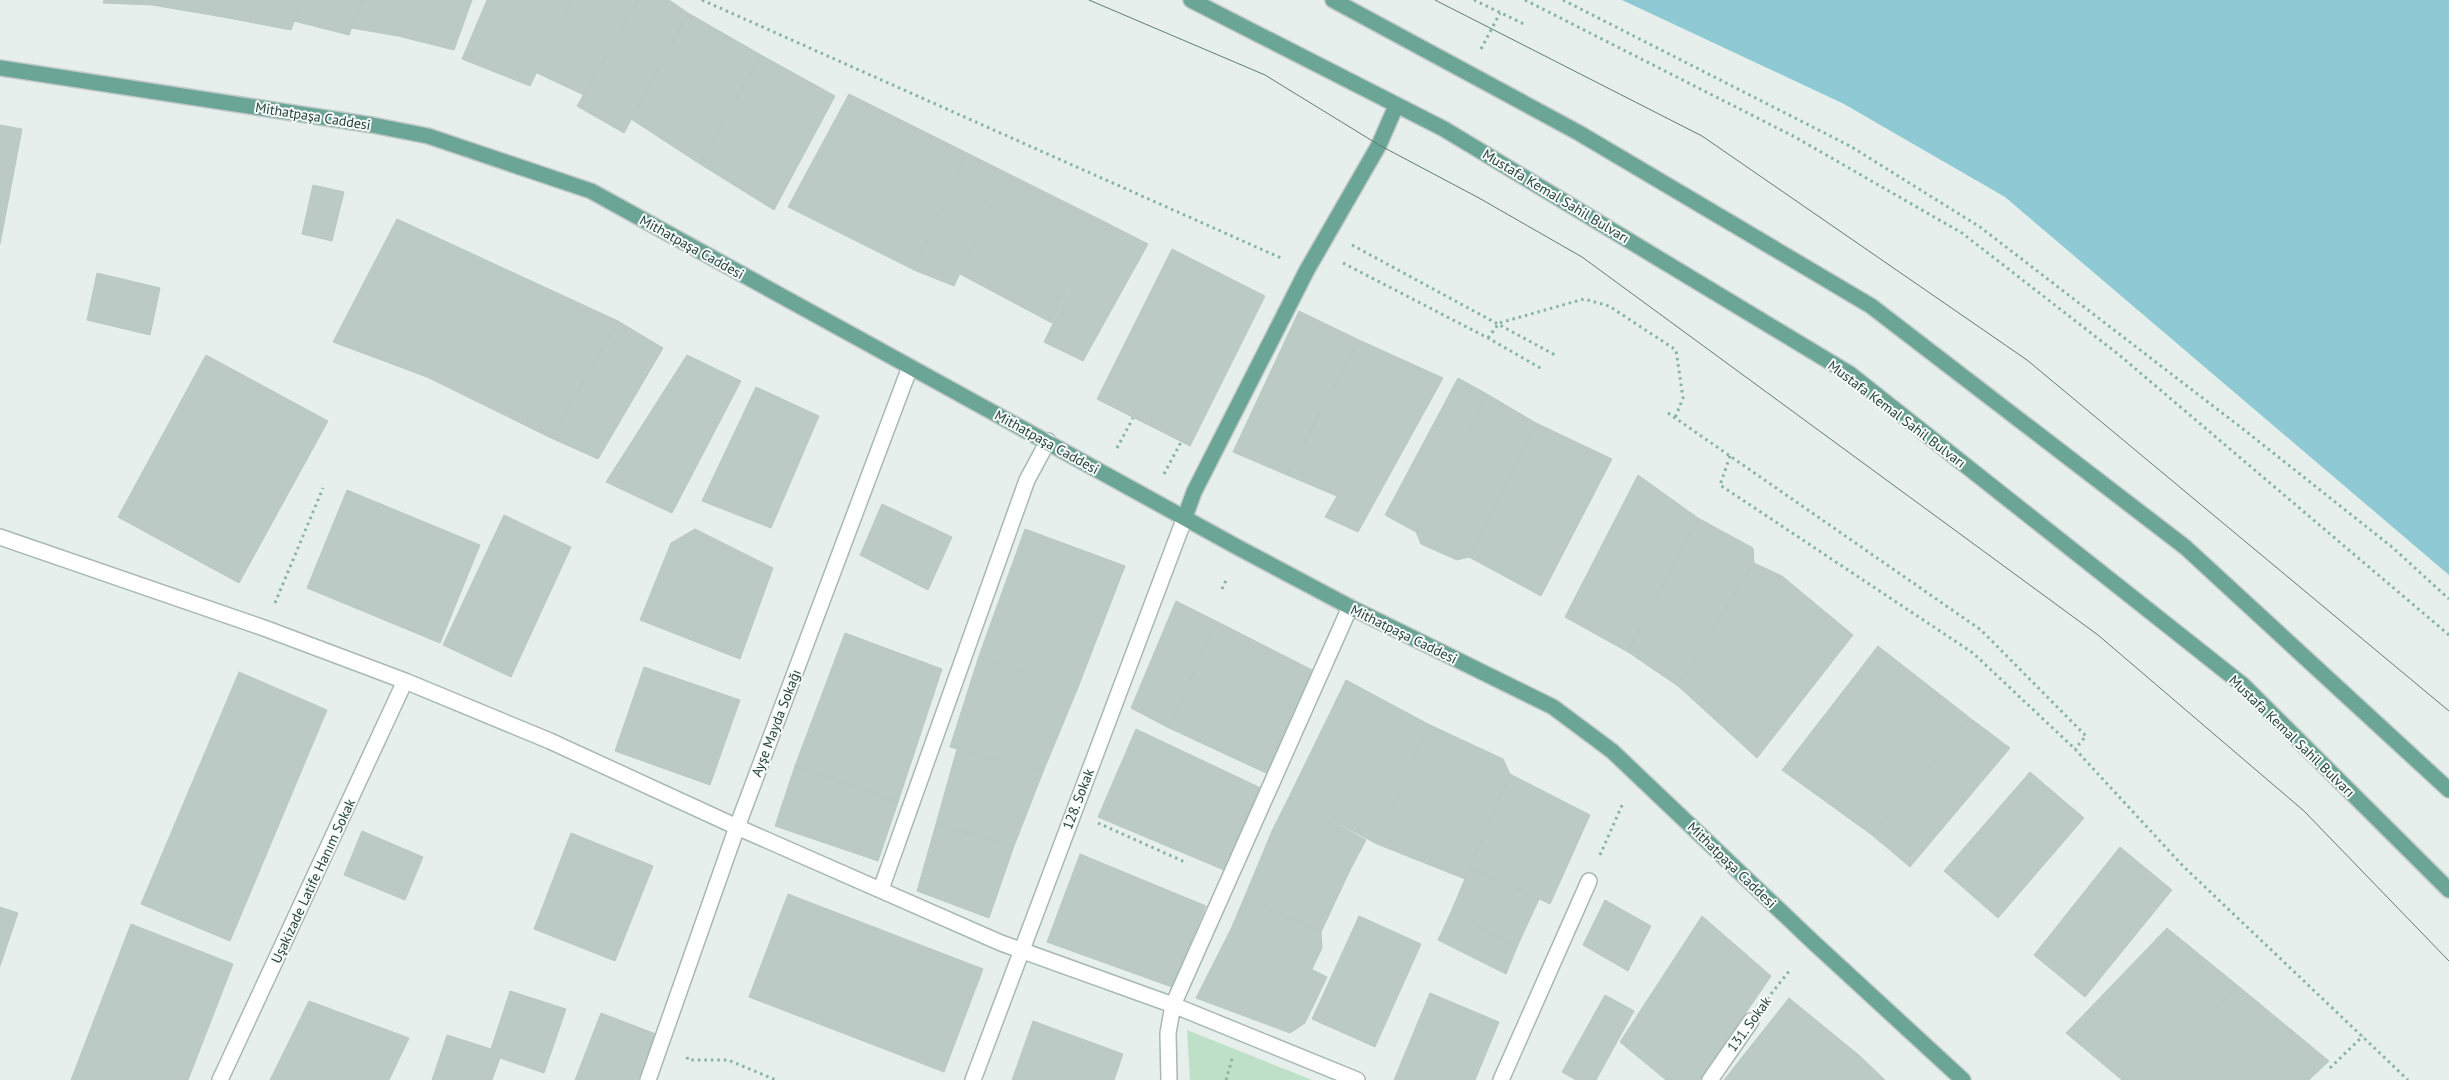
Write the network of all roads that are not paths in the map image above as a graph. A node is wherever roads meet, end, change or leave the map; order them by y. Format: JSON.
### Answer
{"nodes":[{"id":1,"x":1191,"y":0,"type":"edge"},
{"id":2,"x":1333,"y":0,"type":"edge"},
{"id":3,"x":0,"y":68,"type":"edge"},
{"id":4,"x":1396,"y":106,"type":"junction"},
{"id":5,"x":910,"y":367,"type":"junction"},
{"id":6,"x":1048,"y":441,"type":"junction"},
{"id":7,"x":1185,"y":518,"type":"junction"},
{"id":8,"x":0,"y":537,"type":"edge"},
{"id":9,"x":1350,"y":608,"type":"junction"},
{"id":10,"x":405,"y":682,"type":"junction"},
{"id":11,"x":2449,"y":790,"type":"edge"},
{"id":12,"x":737,"y":827,"type":"junction"},
{"id":13,"x":1589,"y":881,"type":"road end"},
{"id":14,"x":881,"y":889,"type":"junction"},
{"id":15,"x":2449,"y":890,"type":"edge"},
{"id":16,"x":1020,"y":950,"type":"junction"},
{"id":17,"x":1173,"y":1005,"type":"junction"},
{"id":18,"x":1751,"y":1021,"type":"road end"},
{"id":19,"x":220,"y":1080,"type":"edge"},
{"id":20,"x":648,"y":1080,"type":"edge"},
{"id":21,"x":973,"y":1080,"type":"edge"},
{"id":22,"x":1169,"y":1080,"type":"edge"},
{"id":23,"x":1357,"y":1080,"type":"edge"},
{"id":24,"x":1501,"y":1080,"type":"edge"},
{"id":25,"x":1710,"y":1080,"type":"edge"},
{"id":26,"x":1964,"y":1080,"type":"edge"}],
"edges":[{"from":1,"to":4,"type":"main road","name":"Mustafa Kemal Sahil Bulvarı"},
{"from":2,"to":11,"type":"main road"},
{"from":3,"to":5,"type":"main road","name":"Mithatpaşa Caddesi"},
{"from":4,"to":7,"type":"main road"},
{"from":4,"to":15,"type":"main road","name":"Mustafa Kemal Sahil Bulvarı"},
{"from":5,"to":6,"type":"main road","name":"Mithatpaşa Caddesi"},
{"from":5,"to":12,"type":"street","name":"Ayşe Mayda Sokağı"},
{"from":6,"to":7,"type":"main road","name":"Mithatpaşa Caddesi"},
{"from":6,"to":14,"type":"street"},
{"from":7,"to":9,"type":"main road","name":"Mithatpaşa Caddesi"},
{"from":7,"to":16,"type":"street","name":"128. Sokak"},
{"from":8,"to":10,"type":"street"},
{"from":9,"to":17,"type":"street"},
{"from":9,"to":26,"type":"main road","name":"Mithatpaşa Caddesi"},
{"from":10,"to":12,"type":"street"},
{"from":10,"to":19,"type":"street","name":"Uşakizade Latife Hanım Sokak"},
{"from":12,"to":14,"type":"street"},
{"from":12,"to":20,"type":"street","name":"Ayşe Mayda Sokağı"},
{"from":13,"to":24,"type":"street"},
{"from":14,"to":16,"type":"street"},
{"from":16,"to":17,"type":"street"},
{"from":16,"to":21,"type":"street","name":"128. Sokak"},
{"from":17,"to":22,"type":"street"},
{"from":17,"to":23,"type":"street"},
{"from":18,"to":25,"type":"street","name":"131. Sokak"}]}
